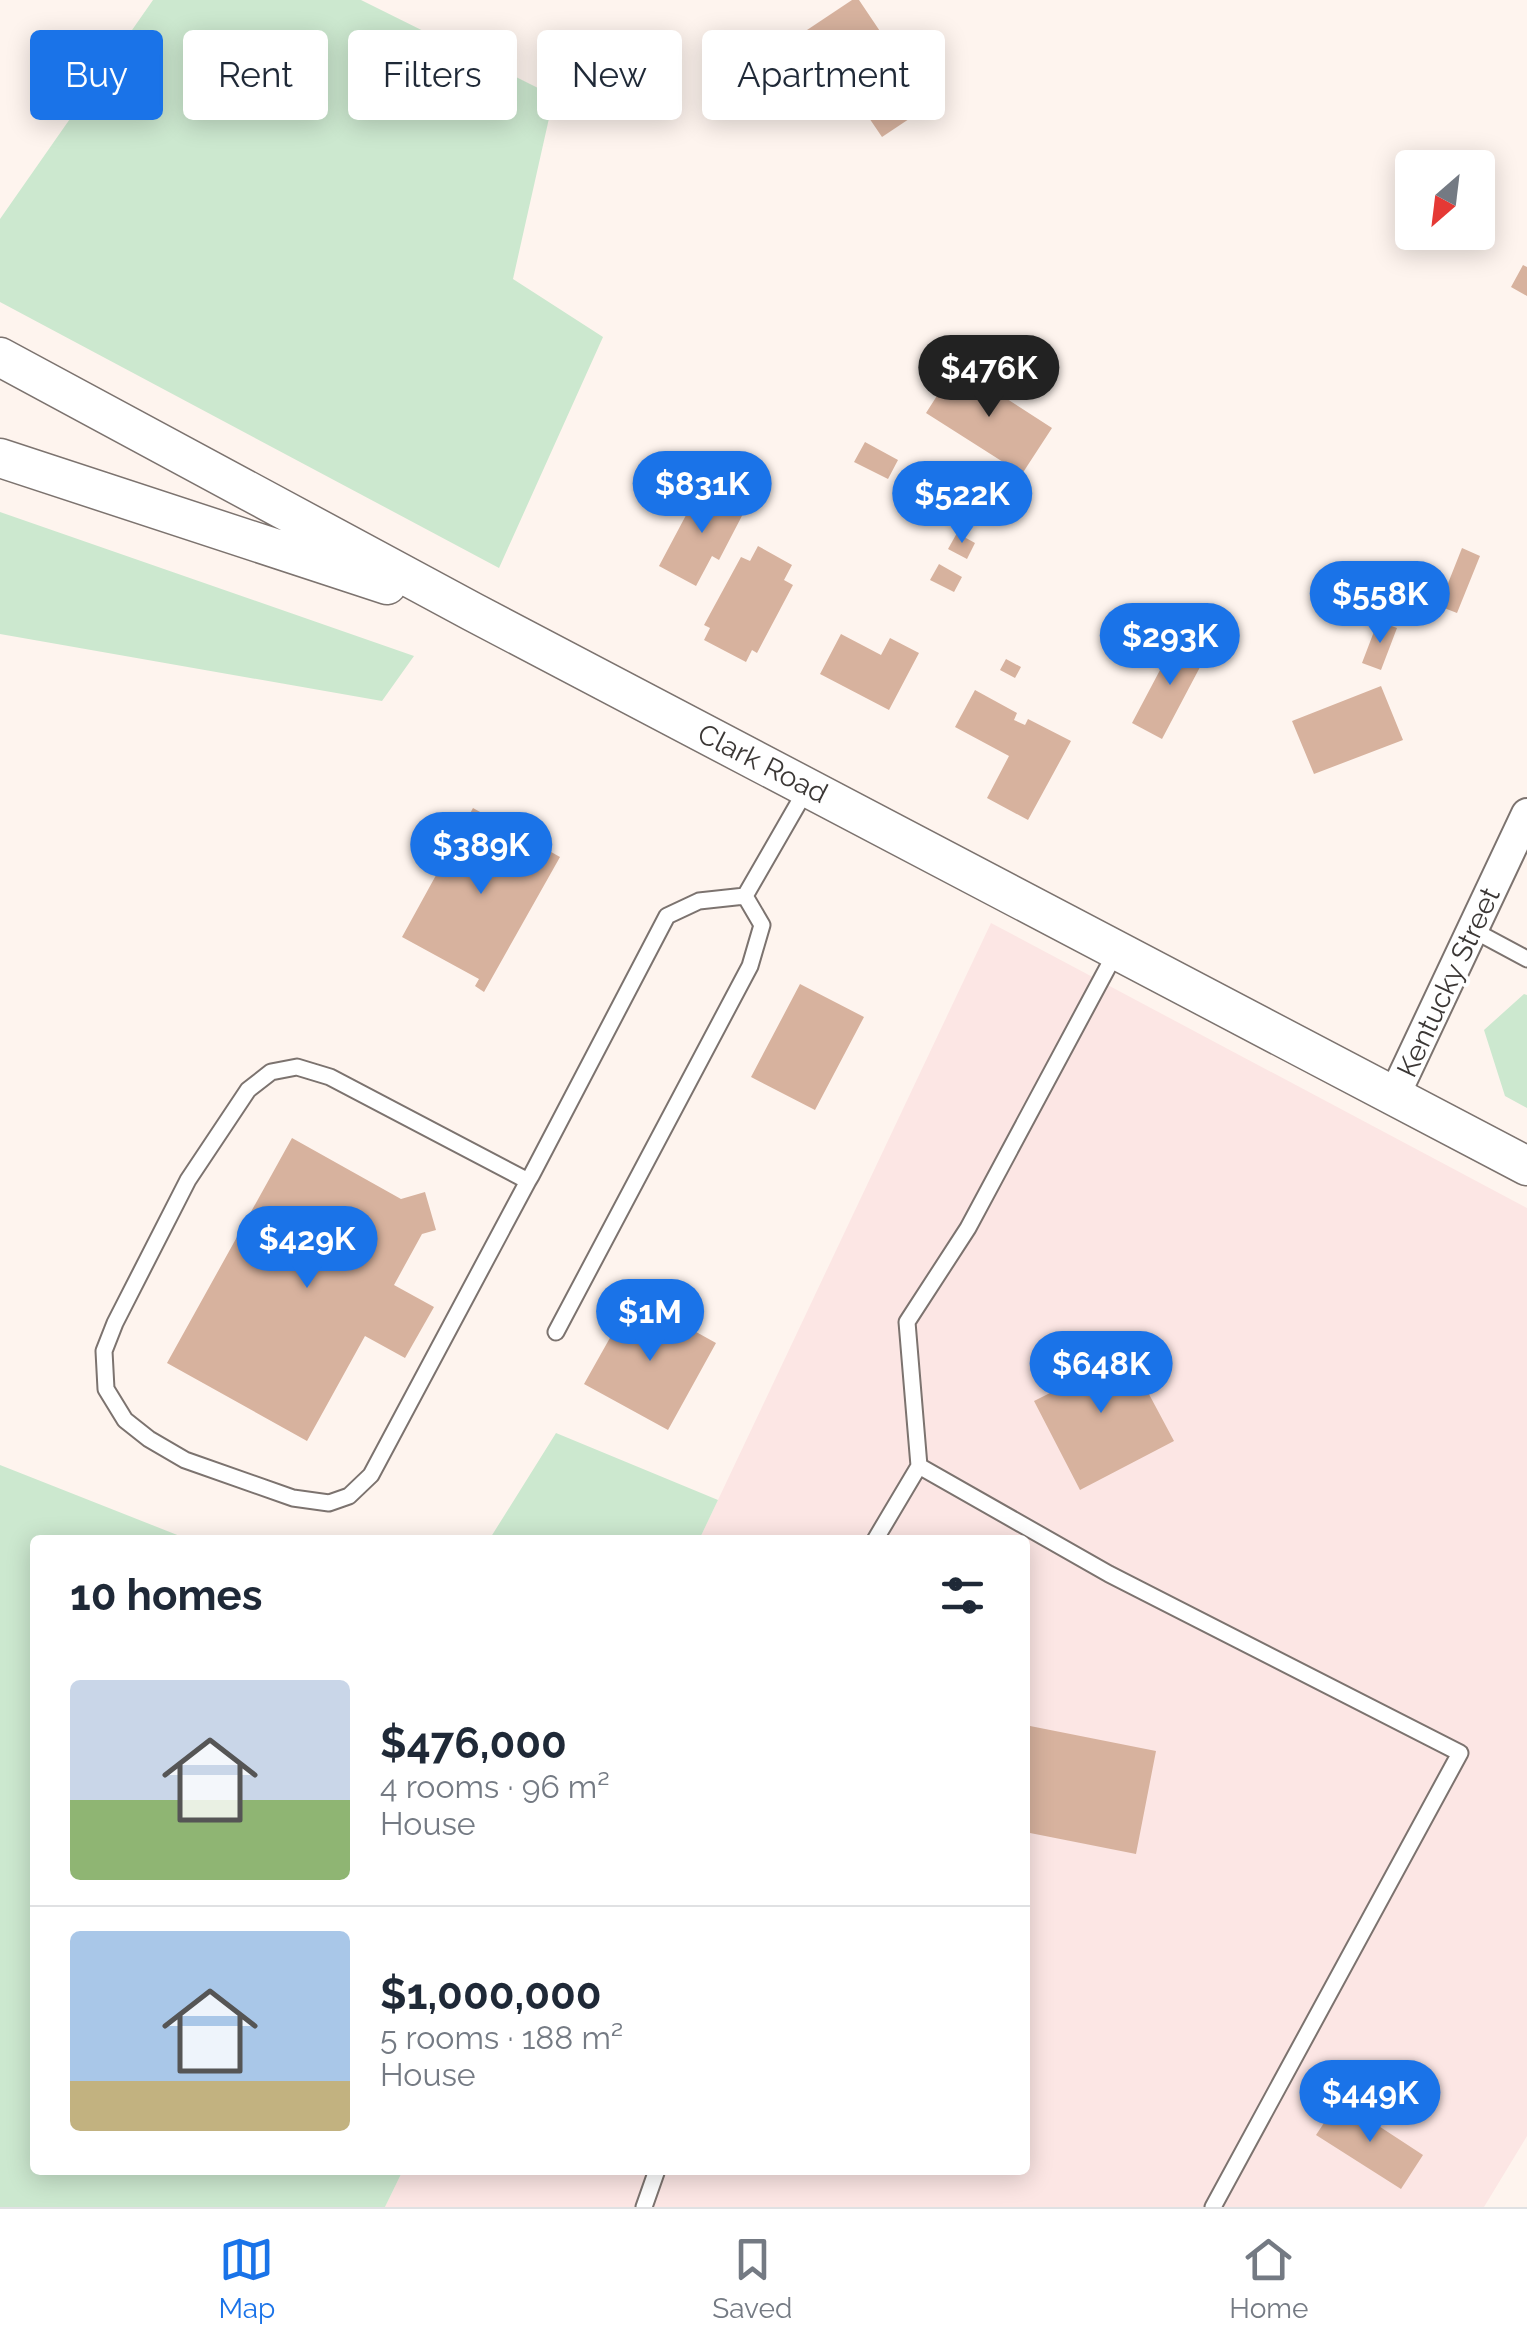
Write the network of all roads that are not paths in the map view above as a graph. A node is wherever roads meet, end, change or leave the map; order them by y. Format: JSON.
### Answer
{"nodes":[{"id":1,"x":0,"y":357,"type":"edge"},
{"id":2,"x":0,"y":458,"type":"edge"},
{"id":3,"x":473,"y":612,"type":"junction"},
{"id":4,"x":808,"y":786,"type":"junction"},
{"id":5,"x":1527,"y":814,"type":"edge"},
{"id":6,"x":745,"y":896,"type":"junction"},
{"id":7,"x":1472,"y":930,"type":"junction"},
{"id":8,"x":1118,"y":949,"type":"junction"},
{"id":9,"x":1527,"y":959,"type":"edge"},
{"id":10,"x":1394,"y":1096,"type":"junction"},
{"id":11,"x":1527,"y":1166,"type":"edge"},
{"id":12,"x":528,"y":1181,"type":"junction"},
{"id":13,"x":556,"y":1332,"type":"dead end"},
{"id":14,"x":919,"y":1466,"type":"junction"},
{"id":15,"x":878,"y":1535,"type":"edge"},
{"id":16,"x":655,"y":2175,"type":"edge"},
{"id":17,"x":644,"y":2207,"type":"edge"},
{"id":18,"x":1213,"y":2207,"type":"edge"}],
"edges":[{"from":1,"to":3,"type":"street","name":"Clark Road"},
{"from":2,"to":3,"type":"street"},
{"from":3,"to":4,"type":"street","name":"Clark Road"},
{"from":4,"to":6,"type":"lane"},
{"from":4,"to":8,"type":"street","name":"Clark Road"},
{"from":5,"to":7,"type":"street","name":"Kentucky Street"},
{"from":6,"to":12,"type":"lane"},
{"from":6,"to":13,"type":"lane"},
{"from":7,"to":9,"type":"lane"},
{"from":7,"to":10,"type":"street","name":"Kentucky Street"},
{"from":8,"to":10,"type":"street","name":"Clark Road"},
{"from":8,"to":14,"type":"lane"},
{"from":10,"to":11,"type":"street","name":"Clark Road"},
{"from":12,"to":12,"type":"lane"},
{"from":14,"to":15,"type":"lane"},
{"from":14,"to":18,"type":"lane"},
{"from":16,"to":17,"type":"lane"}]}
